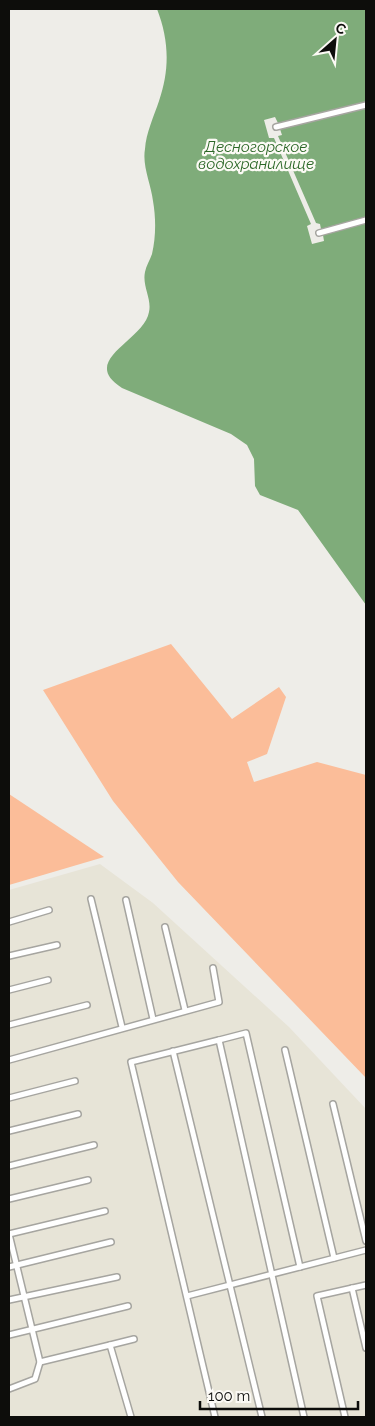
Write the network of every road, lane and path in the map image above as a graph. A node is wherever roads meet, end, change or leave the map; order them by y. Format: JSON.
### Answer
{"nodes":[{"id":1,"x":366,"y":105,"type":"edge"},
{"id":2,"x":276,"y":127,"type":"dead end"},
{"id":3,"x":366,"y":220,"type":"edge"},
{"id":4,"x":318,"y":232,"type":"dead end"},
{"id":5,"x":91,"y":899,"type":"dead end"},
{"id":6,"x":126,"y":900,"type":"dead end"},
{"id":7,"x":49,"y":910,"type":"dead end"},
{"id":8,"x":9,"y":922,"type":"edge"},
{"id":9,"x":165,"y":927,"type":"dead end"},
{"id":10,"x":57,"y":945,"type":"dead end"},
{"id":11,"x":9,"y":956,"type":"edge"},
{"id":12,"x":213,"y":968,"type":"dead end"},
{"id":13,"x":48,"y":980,"type":"dead end"},
{"id":14,"x":9,"y":990,"type":"edge"},
{"id":15,"x":87,"y":1005,"type":"dead end"},
{"id":16,"x":185,"y":1010,"type":"junction"},
{"id":17,"x":153,"y":1019,"type":"junction"},
{"id":18,"x":9,"y":1025,"type":"edge"},
{"id":19,"x":122,"y":1027,"type":"junction"},
{"id":20,"x":219,"y":1040,"type":"junction"},
{"id":21,"x":285,"y":1050,"type":"dead end"},
{"id":22,"x":173,"y":1051,"type":"junction"},
{"id":23,"x":9,"y":1060,"type":"edge"},
{"id":24,"x":75,"y":1080,"type":"dead end"},
{"id":25,"x":9,"y":1098,"type":"edge"},
{"id":26,"x":333,"y":1104,"type":"dead end"},
{"id":27,"x":78,"y":1114,"type":"dead end"},
{"id":28,"x":9,"y":1131,"type":"edge"},
{"id":29,"x":94,"y":1145,"type":"dead end"},
{"id":30,"x":9,"y":1166,"type":"edge"},
{"id":31,"x":88,"y":1180,"type":"dead end"},
{"id":32,"x":9,"y":1199,"type":"edge"},
{"id":33,"x":105,"y":1211,"type":"dead end"},
{"id":34,"x":9,"y":1234,"type":"edge"},
{"id":35,"x":366,"y":1241,"type":"edge"},
{"id":36,"x":111,"y":1242,"type":"dead end"},
{"id":37,"x":366,"y":1250,"type":"edge"},
{"id":38,"x":334,"y":1258,"type":"junction"},
{"id":39,"x":16,"y":1265,"type":"junction"},
{"id":40,"x":9,"y":1267,"type":"edge"},
{"id":41,"x":300,"y":1267,"type":"junction"},
{"id":42,"x":272,"y":1274,"type":"junction"},
{"id":43,"x":117,"y":1277,"type":"dead end"},
{"id":44,"x":366,"y":1284,"type":"edge"},
{"id":45,"x":231,"y":1285,"type":"junction"},
{"id":46,"x":352,"y":1288,"type":"junction"},
{"id":47,"x":24,"y":1296,"type":"junction"},
{"id":48,"x":187,"y":1296,"type":"junction"},
{"id":49,"x":9,"y":1300,"type":"edge"},
{"id":50,"x":128,"y":1306,"type":"dead end"},
{"id":51,"x":32,"y":1329,"type":"junction"},
{"id":52,"x":9,"y":1335,"type":"edge"},
{"id":53,"x":134,"y":1338,"type":"dead end"},
{"id":54,"x":110,"y":1345,"type":"junction"},
{"id":55,"x":366,"y":1348,"type":"edge"},
{"id":56,"x":40,"y":1362,"type":"junction"},
{"id":57,"x":9,"y":1389,"type":"edge"},
{"id":58,"x":131,"y":1417,"type":"edge"},
{"id":59,"x":215,"y":1417,"type":"edge"},
{"id":60,"x":262,"y":1417,"type":"edge"},
{"id":61,"x":304,"y":1417,"type":"edge"},
{"id":62,"x":345,"y":1417,"type":"edge"}],
"edges":[{"from":1,"to":2,"type":"lane"},
{"from":3,"to":4,"type":"lane"},
{"from":5,"to":19,"type":"lane"},
{"from":6,"to":17,"type":"lane"},
{"from":7,"to":8,"type":"lane"},
{"from":9,"to":16,"type":"lane"},
{"from":10,"to":11,"type":"lane"},
{"from":12,"to":16,"type":"lane"},
{"from":13,"to":14,"type":"lane"},
{"from":15,"to":18,"type":"lane"},
{"from":16,"to":17,"type":"lane"},
{"from":17,"to":19,"type":"lane"},
{"from":19,"to":23,"type":"lane"},
{"from":20,"to":22,"type":"lane"},
{"from":20,"to":41,"type":"lane"},
{"from":20,"to":42,"type":"lane"},
{"from":21,"to":38,"type":"lane"},
{"from":22,"to":45,"type":"lane"},
{"from":22,"to":48,"type":"lane"},
{"from":24,"to":25,"type":"lane"},
{"from":26,"to":35,"type":"lane"},
{"from":27,"to":28,"type":"lane"},
{"from":29,"to":30,"type":"lane"},
{"from":31,"to":32,"type":"lane"},
{"from":33,"to":34,"type":"lane"},
{"from":34,"to":39,"type":"lane"},
{"from":36,"to":39,"type":"lane"},
{"from":37,"to":38,"type":"lane"},
{"from":38,"to":41,"type":"lane"},
{"from":39,"to":40,"type":"lane"},
{"from":39,"to":47,"type":"lane"},
{"from":41,"to":42,"type":"lane"},
{"from":42,"to":45,"type":"lane"},
{"from":42,"to":61,"type":"lane"},
{"from":43,"to":47,"type":"lane"},
{"from":44,"to":46,"type":"lane"},
{"from":45,"to":48,"type":"lane"},
{"from":45,"to":60,"type":"lane"},
{"from":46,"to":55,"type":"lane"},
{"from":46,"to":62,"type":"lane"},
{"from":47,"to":49,"type":"lane"},
{"from":47,"to":51,"type":"lane"},
{"from":48,"to":59,"type":"lane"},
{"from":50,"to":51,"type":"lane"},
{"from":51,"to":52,"type":"lane"},
{"from":51,"to":56,"type":"lane"},
{"from":53,"to":54,"type":"lane"},
{"from":54,"to":56,"type":"lane"},
{"from":54,"to":58,"type":"lane"},
{"from":56,"to":57,"type":"lane"}]}
